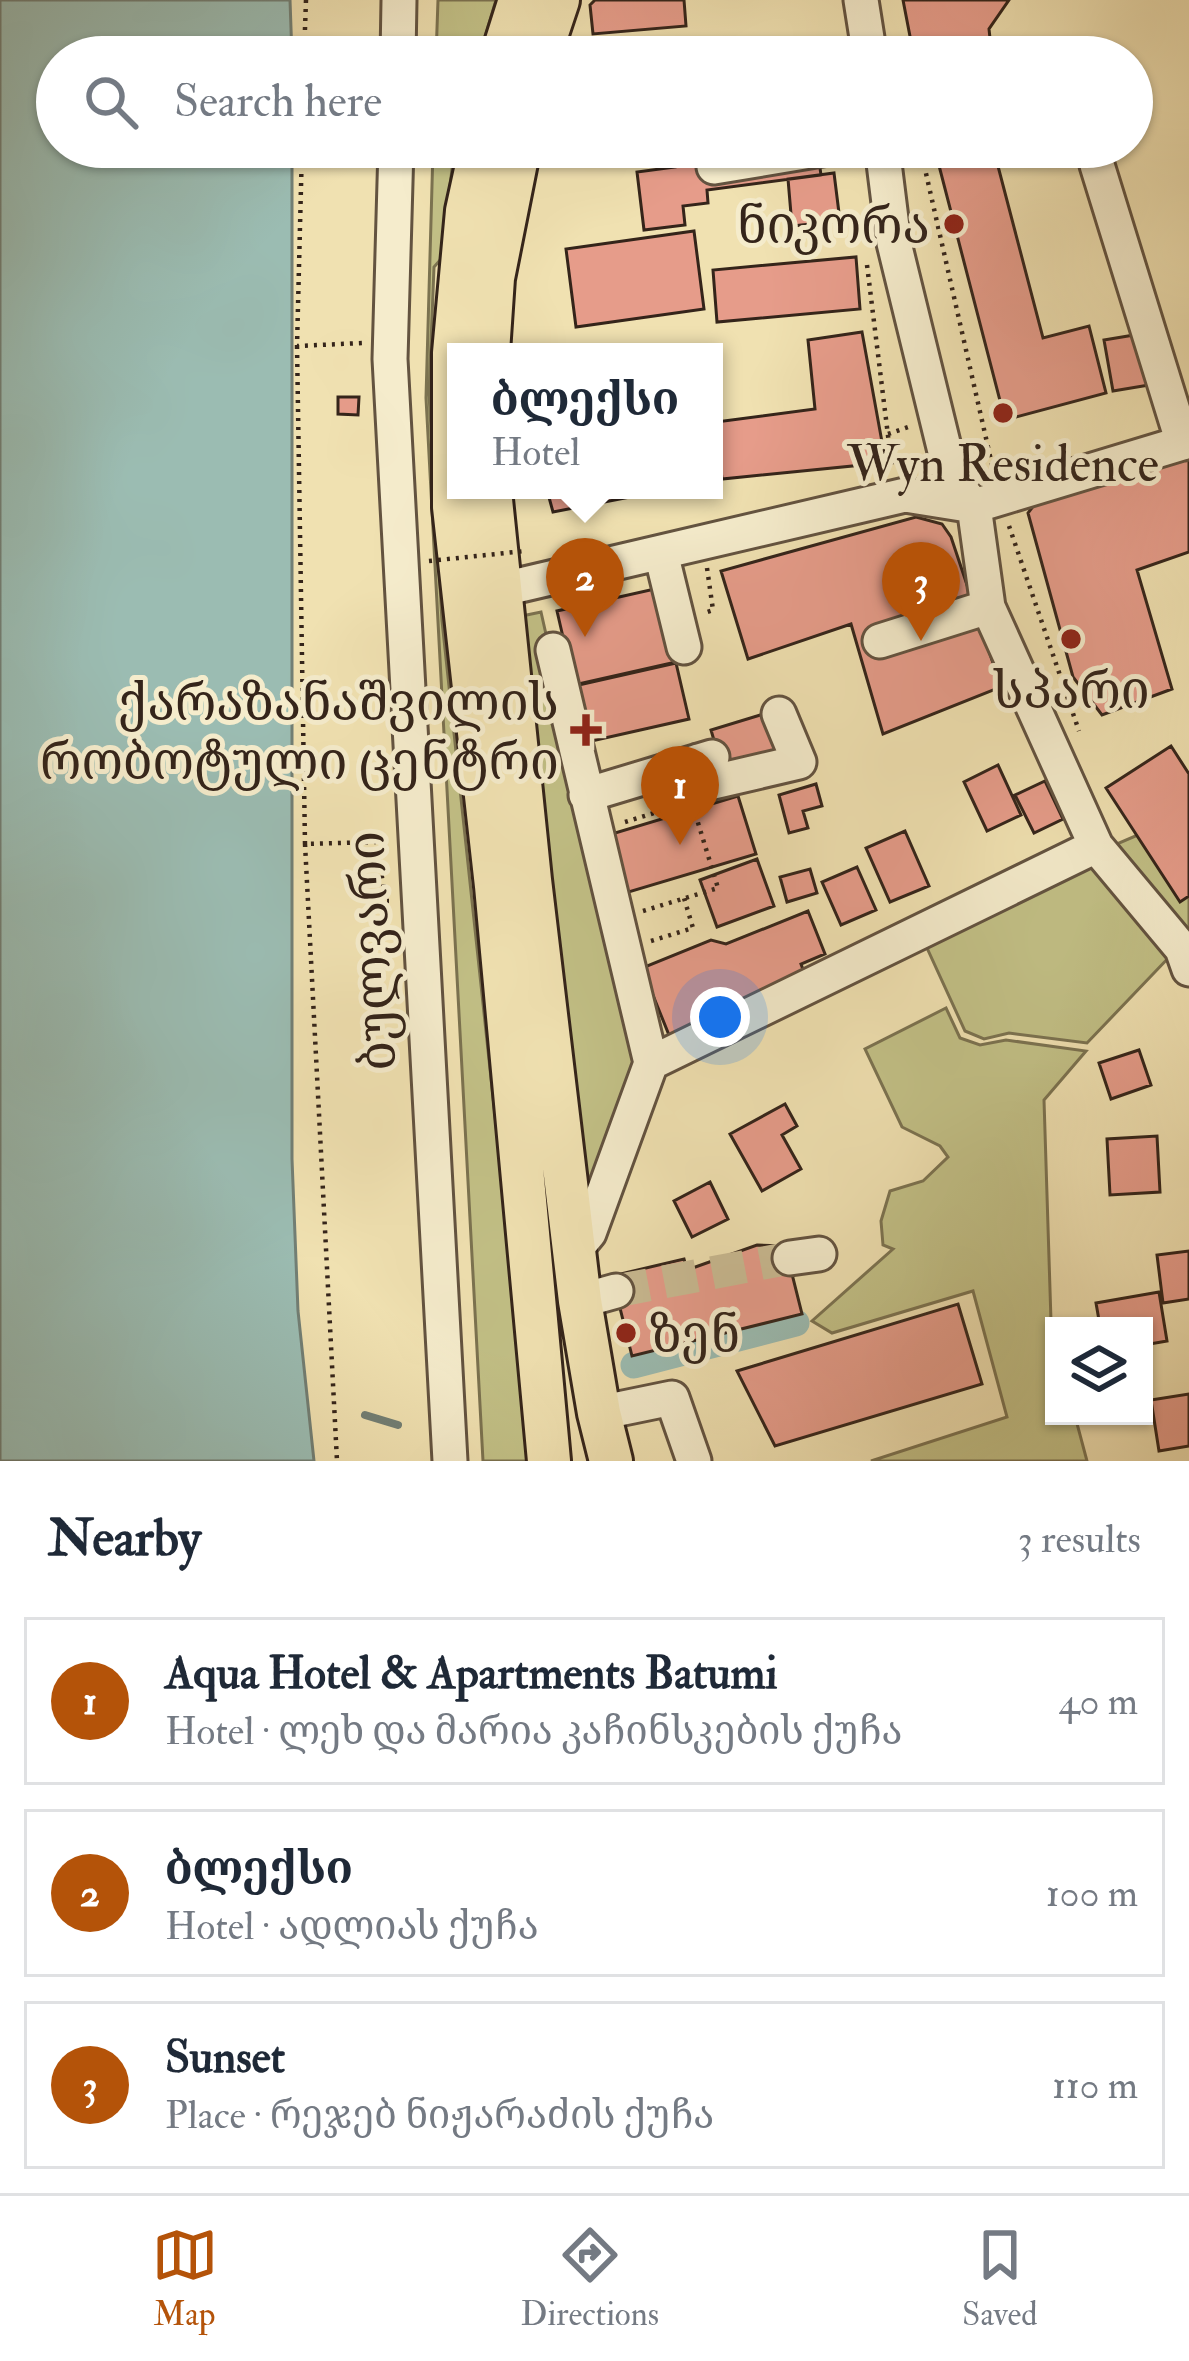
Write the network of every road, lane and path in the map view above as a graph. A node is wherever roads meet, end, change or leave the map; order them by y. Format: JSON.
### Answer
{"nodes":[{"id":1,"x":306,"y":0,"type":"edge"},
{"id":2,"x":399,"y":0,"type":"edge"},
{"id":3,"x":520,"y":0,"type":"edge"},
{"id":4,"x":558,"y":0,"type":"edge"},
{"id":5,"x":862,"y":0,"type":"edge"},
{"id":6,"x":305,"y":36,"type":"edge"},
{"id":7,"x":398,"y":36,"type":"edge"},
{"id":8,"x":509,"y":36,"type":"edge"},
{"id":9,"x":545,"y":36,"type":"edge"},
{"id":10,"x":867,"y":36,"type":"edge"},
{"id":11,"x":301,"y":168,"type":"edge"},
{"id":12,"x":395,"y":168,"type":"edge"},
{"id":13,"x":476,"y":168,"type":"edge"},
{"id":14,"x":515,"y":168,"type":"edge"},
{"id":15,"x":885,"y":168,"type":"edge"},
{"id":16,"x":1098,"y":168,"type":"edge"},
{"id":17,"x":866,"y":257,"type":"dead end"},
{"id":18,"x":455,"y":343,"type":"edge"},
{"id":19,"x":489,"y":343,"type":"edge"},
{"id":20,"x":364,"y":344,"type":"dead end"},
{"id":21,"x":296,"y":346,"type":"junction"},
{"id":22,"x":1186,"y":442,"type":"edge"},
{"id":23,"x":896,"y":496,"type":"junction"},
{"id":24,"x":454,"y":499,"type":"edge"},
{"id":25,"x":491,"y":499,"type":"edge"},
{"id":26,"x":974,"y":506,"type":"junction"},
{"id":27,"x":525,"y":551,"type":"dead end"},
{"id":28,"x":662,"y":553,"type":"junction"},
{"id":29,"x":429,"y":561,"type":"dead end"},
{"id":30,"x":706,"y":565,"type":"dead end"},
{"id":31,"x":499,"y":590,"type":"junction"},
{"id":32,"x":988,"y":607,"type":"junction"},
{"id":33,"x":681,"y":633,"type":"joint"},
{"id":34,"x":880,"y":641,"type":"dead end"},
{"id":35,"x":554,"y":650,"type":"dead end"},
{"id":36,"x":779,"y":714,"type":"dead end"},
{"id":37,"x":586,"y":795,"type":"junction"},
{"id":38,"x":618,"y":825,"type":"dead end"},
{"id":39,"x":305,"y":844,"type":"junction"},
{"id":40,"x":1096,"y":847,"type":"junction"},
{"id":41,"x":685,"y":898,"type":"junction"},
{"id":42,"x":386,"y":902,"type":"dead end"},
{"id":43,"x":635,"y":913,"type":"dead end"},
{"id":44,"x":644,"y":943,"type":"dead end"},
{"id":45,"x":1189,"y":969,"type":"edge"},
{"id":46,"x":651,"y":1063,"type":"junction"},
{"id":47,"x":574,"y":1251,"type":"junction"},
{"id":48,"x":599,"y":1413,"type":"junction"},
{"id":49,"x":337,"y":1461,"type":"edge"},
{"id":50,"x":450,"y":1461,"type":"edge"},
{"id":51,"x":549,"y":1461,"type":"edge"},
{"id":52,"x":611,"y":1461,"type":"edge"},
{"id":53,"x":694,"y":1461,"type":"edge"}],
"edges":[{"from":1,"to":6,"type":"path"},
{"from":2,"to":7,"type":"street"},
{"from":3,"to":8,"type":"main road"},
{"from":4,"to":9,"type":"main road"},
{"from":5,"to":10,"type":"street"},
{"from":11,"to":21,"type":"path"},
{"from":12,"to":50,"type":"street","name":"ბულვარი"},
{"from":13,"to":18,"type":"main road"},
{"from":14,"to":19,"type":"main road"},
{"from":15,"to":26,"type":"street"},
{"from":16,"to":22,"type":"street"},
{"from":17,"to":23,"type":"path"},
{"from":20,"to":21,"type":"path"},
{"from":21,"to":39,"type":"path"},
{"from":22,"to":26,"type":"street"},
{"from":23,"to":26,"type":"street"},
{"from":23,"to":28,"type":"street"},
{"from":24,"to":51,"type":"main road"},
{"from":25,"to":31,"type":"main road"},
{"from":26,"to":32,"type":"street"},
{"from":27,"to":29,"type":"path","bridge":true},
{"from":28,"to":31,"type":"street"},
{"from":28,"to":33,"type":"street"},
{"from":30,"to":33,"type":"path"},
{"from":31,"to":47,"type":"main road"},
{"from":32,"to":34,"type":"street"},
{"from":32,"to":40,"type":"street"},
{"from":35,"to":37,"type":"street"},
{"from":36,"to":37,"type":"street"},
{"from":37,"to":46,"type":"street"},
{"from":38,"to":41,"type":"path"},
{"from":39,"to":42,"type":"path"},
{"from":39,"to":49,"type":"path"},
{"from":40,"to":45,"type":"street"},
{"from":40,"to":46,"type":"street"},
{"from":41,"to":43,"type":"path"},
{"from":41,"to":44,"type":"path"},
{"from":46,"to":47,"type":"street"},
{"from":47,"to":48,"type":"main road"},
{"from":48,"to":52,"type":"main road"},
{"from":48,"to":53,"type":"street"}]}
